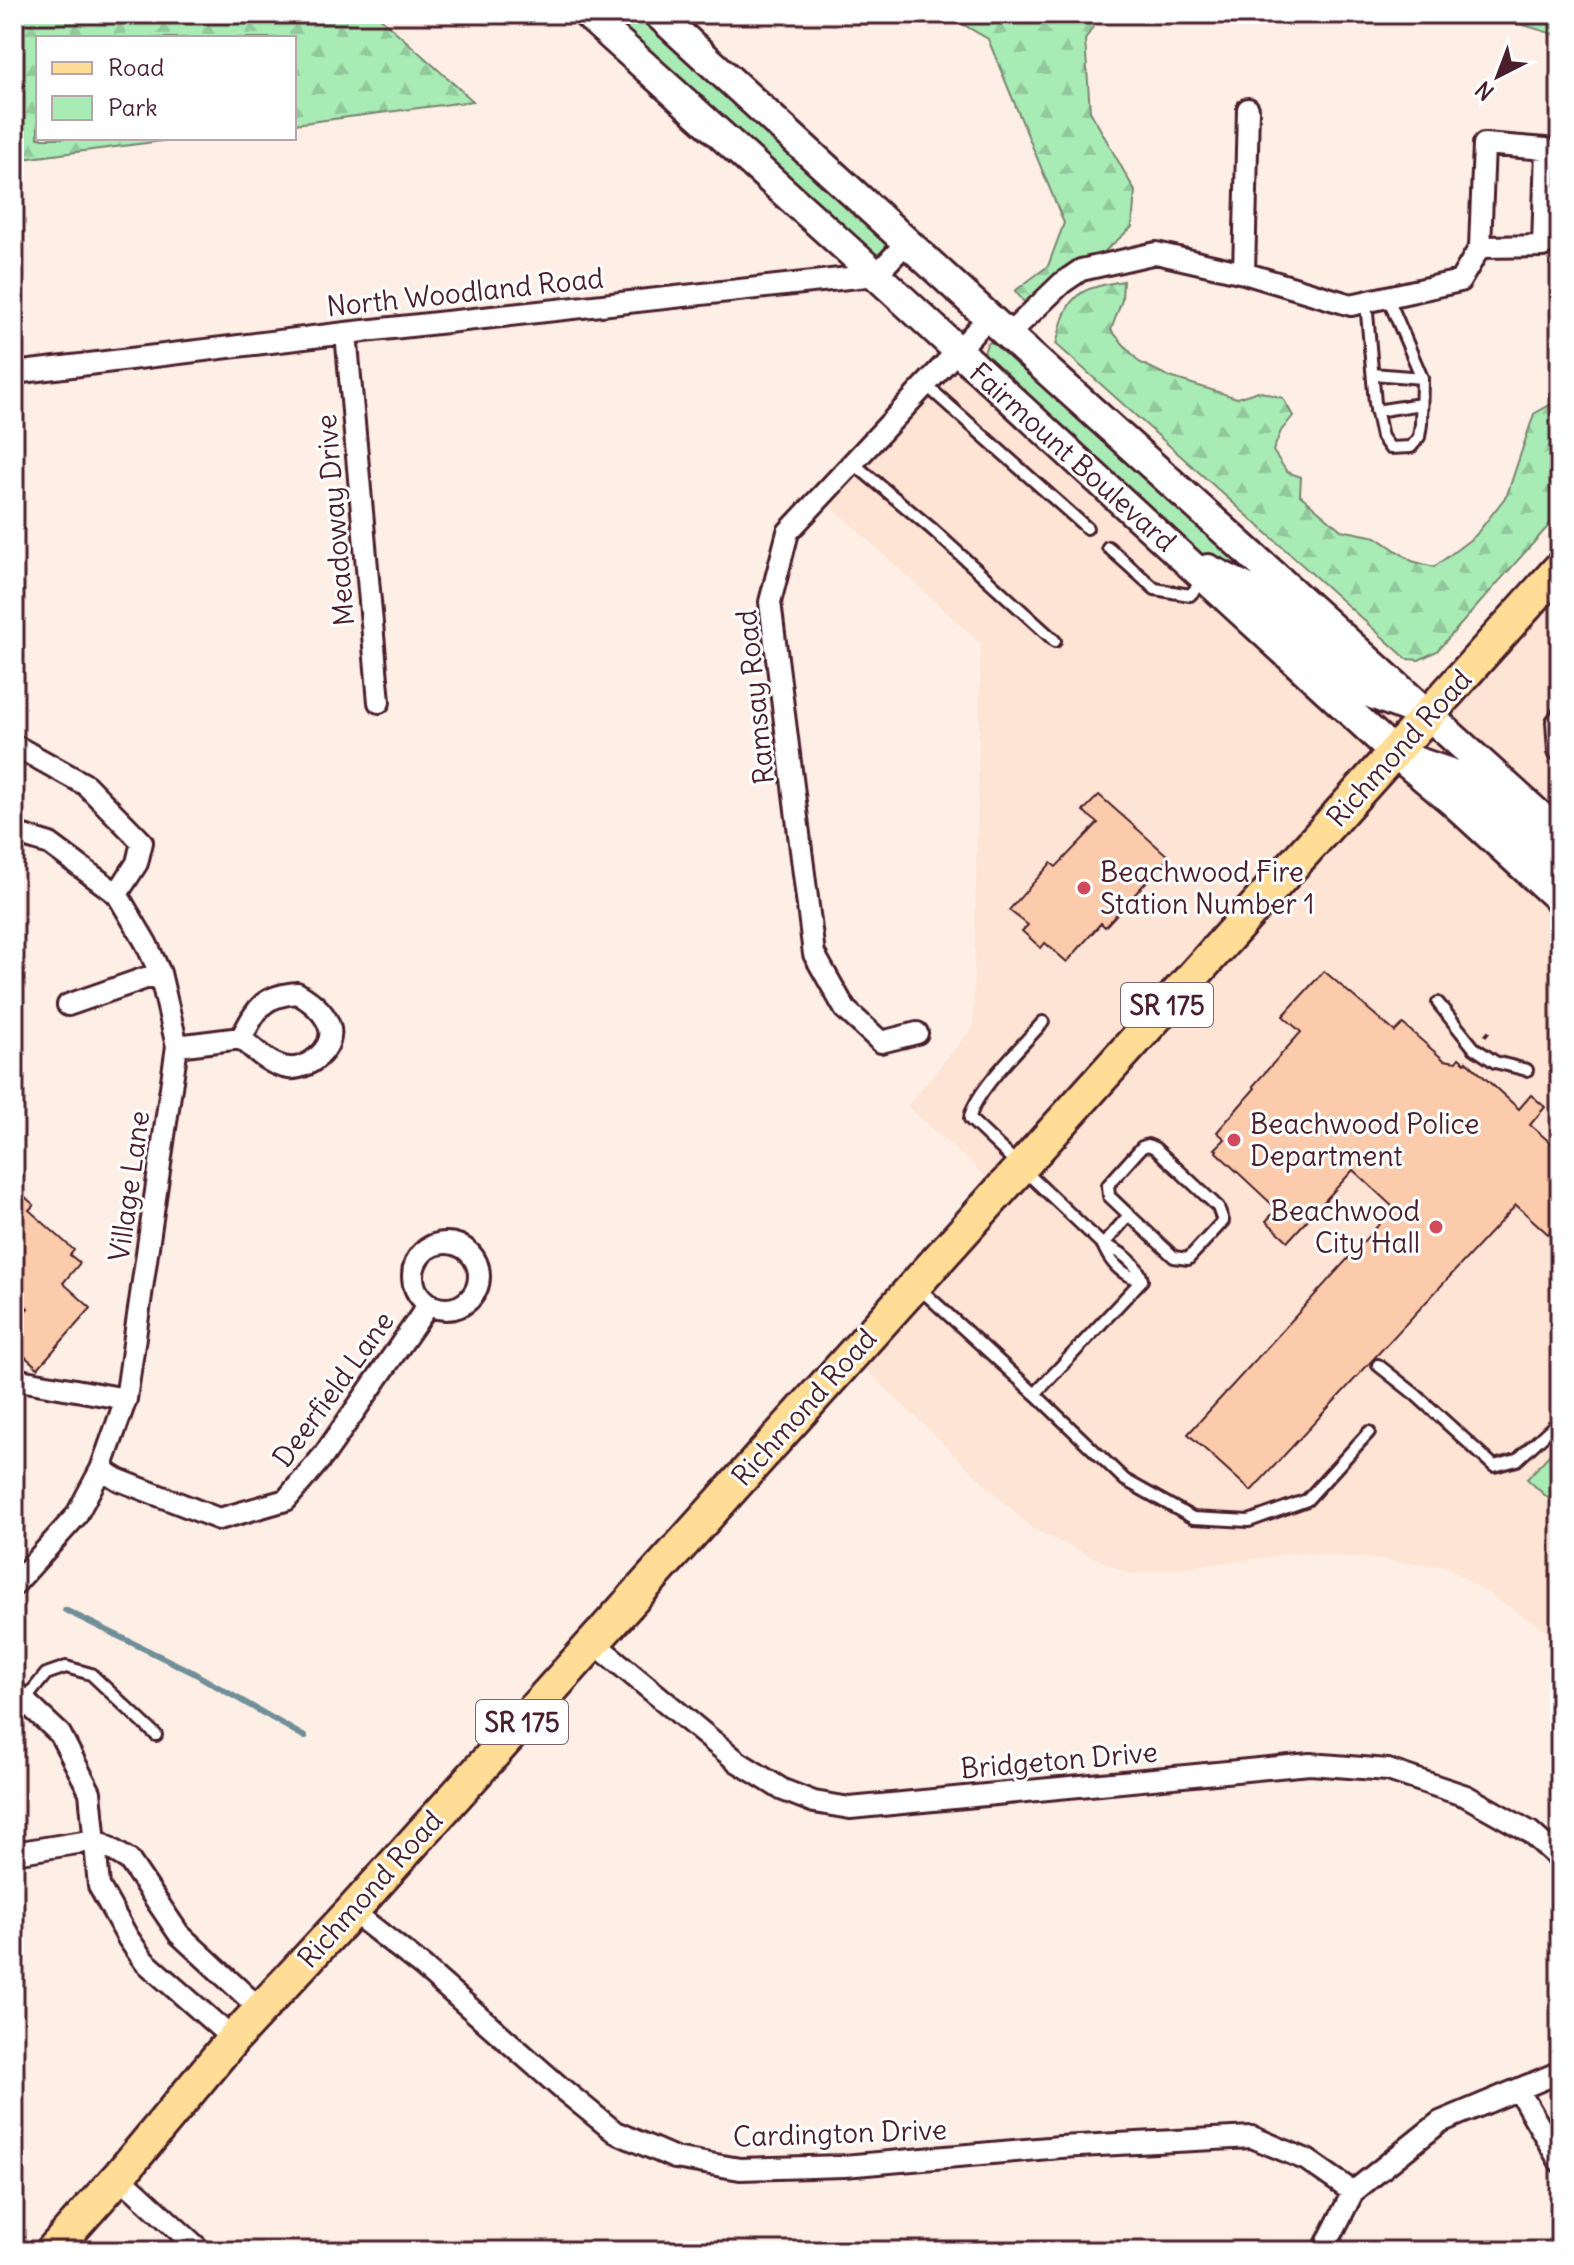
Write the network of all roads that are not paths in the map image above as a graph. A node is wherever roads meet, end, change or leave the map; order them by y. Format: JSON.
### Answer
{"nodes":[{"id":1,"x":587,"y":14,"type":"edge"},
{"id":2,"x":658,"y":14,"type":"edge"},
{"id":3,"x":1248,"y":109,"type":"dead end"},
{"id":4,"x":908,"y":241,"type":"junction"},
{"id":5,"x":1480,"y":247,"type":"junction"},
{"id":6,"x":1244,"y":273,"type":"junction"},
{"id":7,"x":876,"y":275,"type":"junction"},
{"id":8,"x":1388,"y":298,"type":"junction"},
{"id":9,"x":1366,"y":302,"type":"junction"},
{"id":10,"x":998,"y":326,"type":"junction"},
{"id":11,"x":346,"y":333,"type":"junction"},
{"id":12,"x":957,"y":352,"type":"junction"},
{"id":13,"x":14,"y":373,"type":"edge"},
{"id":14,"x":1373,"y":374,"type":"junction"},
{"id":15,"x":1422,"y":378,"type":"junction"},
{"id":16,"x":926,"y":385,"type":"junction"},
{"id":17,"x":1421,"y":404,"type":"junction"},
{"id":18,"x":1376,"y":411,"type":"junction"},
{"id":19,"x":852,"y":462,"type":"junction"},
{"id":20,"x":1087,"y":528,"type":"dead end"},
{"id":21,"x":1108,"y":547,"type":"dead end"},
{"id":22,"x":1179,"y":554,"type":"junction"},
{"id":23,"x":1560,"y":568,"type":"edge"},
{"id":24,"x":1205,"y":579,"type":"junction"},
{"id":25,"x":1055,"y":641,"type":"dead end"},
{"id":26,"x":379,"y":702,"type":"dead end"},
{"id":27,"x":1560,"y":711,"type":"edge"},
{"id":28,"x":1428,"y":717,"type":"junction"},
{"id":29,"x":14,"y":745,"type":"edge"},
{"id":30,"x":1395,"y":753,"type":"junction"},
{"id":31,"x":1560,"y":757,"type":"edge"},
{"id":32,"x":14,"y":833,"type":"edge"},
{"id":33,"x":1560,"y":834,"type":"edge"},
{"id":34,"x":1560,"y":864,"type":"edge"},
{"id":35,"x":117,"y":894,"type":"junction"},
{"id":36,"x":1560,"y":900,"type":"edge"},
{"id":37,"x":160,"y":973,"type":"junction"},
{"id":38,"x":1438,"y":1003,"type":"dead end"},
{"id":39,"x":68,"y":1005,"type":"dead end"},
{"id":40,"x":1043,"y":1022,"type":"dead end"},
{"id":41,"x":917,"y":1033,"type":"dead end"},
{"id":42,"x":241,"y":1038,"type":"dead end"},
{"id":43,"x":177,"y":1046,"type":"junction"},
{"id":44,"x":1527,"y":1070,"type":"dead end"},
{"id":45,"x":1019,"y":1167,"type":"junction"},
{"id":46,"x":1129,"y":1215,"type":"junction"},
{"id":47,"x":1103,"y":1245,"type":"junction"},
{"id":48,"x":914,"y":1284,"type":"junction"},
{"id":49,"x":429,"y":1304,"type":"dead end"},
{"id":50,"x":1378,"y":1365,"type":"dead end"},
{"id":51,"x":14,"y":1379,"type":"edge"},
{"id":52,"x":1035,"y":1394,"type":"junction"},
{"id":53,"x":126,"y":1399,"type":"junction"},
{"id":54,"x":1560,"y":1420,"type":"edge"},
{"id":55,"x":1369,"y":1432,"type":"dead end"},
{"id":56,"x":101,"y":1469,"type":"junction"},
{"id":57,"x":14,"y":1585,"type":"edge"},
{"id":58,"x":593,"y":1642,"type":"junction"},
{"id":59,"x":19,"y":1696,"type":"edge"},
{"id":60,"x":156,"y":1735,"type":"dead end"},
{"id":61,"x":96,"y":1840,"type":"junction"},
{"id":62,"x":14,"y":1853,"type":"edge"},
{"id":63,"x":1560,"y":1859,"type":"edge"},
{"id":64,"x":352,"y":1911,"type":"junction"},
{"id":65,"x":260,"y":2009,"type":"junction"},
{"id":66,"x":233,"y":2039,"type":"junction"},
{"id":67,"x":1560,"y":2072,"type":"edge"},
{"id":68,"x":1519,"y":2091,"type":"junction"},
{"id":69,"x":1560,"y":2162,"type":"edge"},
{"id":70,"x":119,"y":2176,"type":"junction"},
{"id":71,"x":1353,"y":2192,"type":"junction"},
{"id":72,"x":52,"y":2251,"type":"edge"},
{"id":73,"x":201,"y":2251,"type":"edge"},
{"id":74,"x":1323,"y":2251,"type":"edge"}],
"edges":[{"from":1,"to":7,"type":"street","name":"Fairmount Boulevard"},
{"from":2,"to":4,"type":"street","name":"Fairmount Boulevard"},
{"from":3,"to":6,"type":"street"},
{"from":4,"to":7,"type":"street"},
{"from":4,"to":10,"type":"street","name":"Fairmount Boulevard"},
{"from":5,"to":5,"type":"street"},
{"from":5,"to":8,"type":"street","name":"Ramsay Road"},
{"from":6,"to":9,"type":"street","name":"Ramsay Road"},
{"from":6,"to":10,"type":"street","name":"Ramsay Road"},
{"from":7,"to":11,"type":"street","name":"North Woodland Road"},
{"from":7,"to":12,"type":"street","name":"Fairmount Boulevard"},
{"from":8,"to":9,"type":"street","name":"Ramsay Road"},
{"from":8,"to":15,"type":"lane"},
{"from":9,"to":14,"type":"lane"},
{"from":10,"to":12,"type":"street","name":"Ramsay Road"},
{"from":10,"to":28,"type":"street","name":"Fairmount Boulevard"},
{"from":11,"to":13,"type":"street","name":"North Woodland Road"},
{"from":11,"to":26,"type":"street","name":"Meadoway Drive"},
{"from":12,"to":16,"type":"street","name":"Ramsay Road"},
{"from":12,"to":22,"type":"street","name":"Fairmount Boulevard"},
{"from":14,"to":15,"type":"lane"},
{"from":14,"to":18,"type":"lane"},
{"from":15,"to":17,"type":"lane"},
{"from":16,"to":19,"type":"street","name":"Ramsay Road"},
{"from":16,"to":20,"type":"lane"},
{"from":17,"to":18,"type":"lane"},
{"from":17,"to":18,"type":"lane"},
{"from":19,"to":25,"type":"lane"},
{"from":19,"to":41,"type":"street","name":"Ramsay Road"},
{"from":21,"to":24,"type":"lane"},
{"from":22,"to":24,"type":"street","name":"Fairmount Boulevard"},
{"from":22,"to":28,"type":"street"},
{"from":23,"to":28,"type":"main road","name":"Richmond Road","number":"SR 175"},
{"from":24,"to":30,"type":"street","name":"Fairmount Boulevard"},
{"from":27,"to":31,"type":"lane"},
{"from":28,"to":30,"type":"main road","name":"Richmond Road","number":"SR 175"},
{"from":28,"to":33,"type":"street","name":"Fairmount Boulevard"},
{"from":29,"to":35,"type":"street"},
{"from":30,"to":34,"type":"street"},
{"from":30,"to":36,"type":"street","name":"Fairmount Boulevard"},
{"from":30,"to":45,"type":"main road","name":"Richmond Road","number":"SR 175"},
{"from":32,"to":35,"type":"street","name":"Village Lane"},
{"from":35,"to":37,"type":"street","name":"Village Lane"},
{"from":37,"to":39,"type":"street"},
{"from":37,"to":43,"type":"street","name":"Village Lane"},
{"from":38,"to":44,"type":"lane"},
{"from":40,"to":45,"type":"lane"},
{"from":42,"to":43,"type":"street"},
{"from":43,"to":53,"type":"street","name":"Village Lane"},
{"from":45,"to":47,"type":"lane"},
{"from":45,"to":48,"type":"main road","name":"Richmond Road","number":"SR 175"},
{"from":46,"to":46,"type":"lane"},
{"from":46,"to":47,"type":"lane"},
{"from":47,"to":52,"type":"lane"},
{"from":48,"to":52,"type":"lane"},
{"from":48,"to":58,"type":"main road","name":"Richmond Road","number":"SR 175"},
{"from":49,"to":56,"type":"street","name":"Deerfield Lane"},
{"from":50,"to":54,"type":"lane"},
{"from":51,"to":53,"type":"street"},
{"from":52,"to":55,"type":"lane"},
{"from":53,"to":56,"type":"street","name":"Village Lane"},
{"from":56,"to":57,"type":"street","name":"Village Lane"},
{"from":58,"to":63,"type":"street","name":"Bridgeton Drive"},
{"from":58,"to":64,"type":"main road","name":"Richmond Road","number":"SR 175"},
{"from":59,"to":60,"type":"lane"},
{"from":59,"to":61,"type":"street"},
{"from":61,"to":62,"type":"street"},
{"from":61,"to":65,"type":"street"},
{"from":61,"to":66,"type":"street"},
{"from":64,"to":65,"type":"main road","name":"Richmond Road","number":"SR 175"},
{"from":64,"to":71,"type":"street","name":"Cardington Drive"},
{"from":65,"to":66,"type":"main road","name":"Richmond Road","number":"SR 175"},
{"from":66,"to":70,"type":"main road","name":"Richmond Road","number":"SR 175"},
{"from":67,"to":68,"type":"street"},
{"from":68,"to":69,"type":"street"},
{"from":68,"to":71,"type":"street"},
{"from":70,"to":72,"type":"main road","name":"Richmond Road","number":"SR 175"},
{"from":70,"to":73,"type":"street"},
{"from":71,"to":74,"type":"street"}]}
